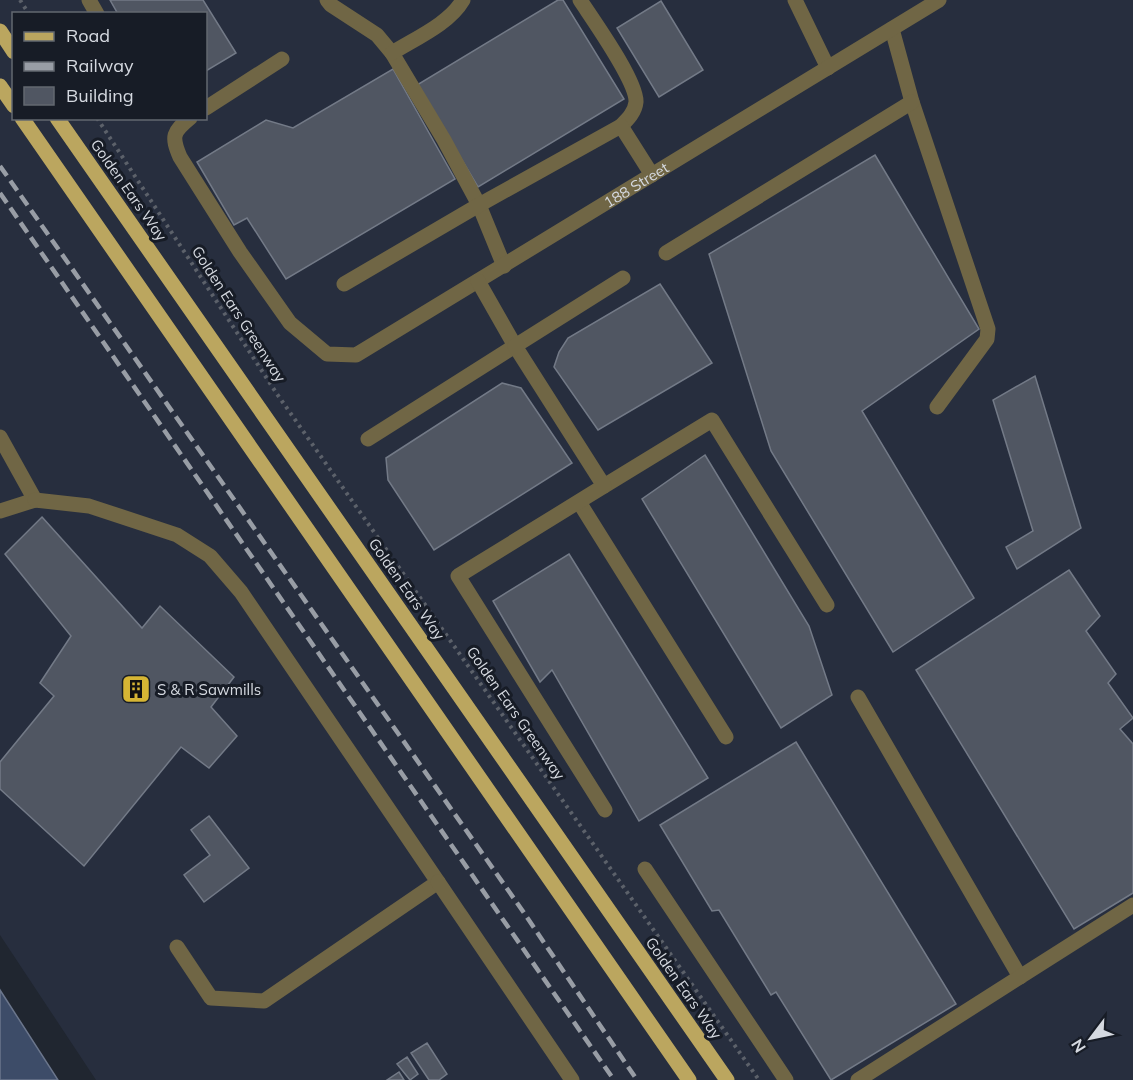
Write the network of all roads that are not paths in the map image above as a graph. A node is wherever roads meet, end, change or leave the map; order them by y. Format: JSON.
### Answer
{"nodes":[{"id":1,"x":327,"y":0,"type":"edge"},
{"id":2,"x":464,"y":0,"type":"edge"},
{"id":3,"x":580,"y":0,"type":"edge"},
{"id":4,"x":795,"y":0,"type":"edge"},
{"id":5,"x":939,"y":0,"type":"edge"},
{"id":6,"x":892,"y":29,"type":"junction"},
{"id":7,"x":0,"y":31,"type":"edge"},
{"id":8,"x":12,"y":49,"type":"edge"},
{"id":9,"x":392,"y":53,"type":"junction"},
{"id":10,"x":282,"y":59,"type":"dead end"},
{"id":11,"x":828,"y":68,"type":"junction"},
{"id":12,"x":0,"y":86,"type":"edge"},
{"id":13,"x":912,"y":102,"type":"junction"},
{"id":14,"x":12,"y":103,"type":"edge"},
{"id":15,"x":207,"y":107,"type":"edge"},
{"id":16,"x":23,"y":120,"type":"edge"},
{"id":17,"x":58,"y":120,"type":"edge"},
{"id":18,"x":188,"y":120,"type":"edge"},
{"id":19,"x":621,"y":126,"type":"junction"},
{"id":20,"x":652,"y":175,"type":"junction"},
{"id":21,"x":479,"y":205,"type":"junction"},
{"id":22,"x":666,"y":253,"type":"dead end"},
{"id":23,"x":504,"y":266,"type":"junction"},
{"id":24,"x":623,"y":278,"type":"dead end"},
{"id":25,"x":477,"y":281,"type":"junction"},
{"id":26,"x":344,"y":284,"type":"dead end"},
{"id":27,"x":515,"y":346,"type":"junction"},
{"id":28,"x":937,"y":407,"type":"dead end"},
{"id":29,"x":0,"y":437,"type":"edge"},
{"id":30,"x":368,"y":439,"type":"dead end"},
{"id":31,"x":604,"y":486,"type":"junction"},
{"id":32,"x":35,"y":500,"type":"junction"},
{"id":33,"x":579,"y":502,"type":"junction"},
{"id":34,"x":0,"y":511,"type":"edge"},
{"id":35,"x":827,"y":605,"type":"dead end"},
{"id":36,"x":858,"y":697,"type":"dead end"},
{"id":37,"x":726,"y":737,"type":"dead end"},
{"id":38,"x":605,"y":810,"type":"dead end"},
{"id":39,"x":645,"y":869,"type":"dead end"},
{"id":40,"x":438,"y":882,"type":"junction"},
{"id":41,"x":1133,"y":904,"type":"edge"},
{"id":42,"x":177,"y":947,"type":"dead end"},
{"id":43,"x":1020,"y":977,"type":"junction"},
{"id":44,"x":572,"y":1080,"type":"edge"},
{"id":45,"x":689,"y":1080,"type":"edge"},
{"id":46,"x":727,"y":1080,"type":"edge"},
{"id":47,"x":786,"y":1080,"type":"edge"},
{"id":48,"x":858,"y":1080,"type":"edge"}],
"edges":[{"from":1,"to":9,"type":"street"},
{"from":2,"to":9,"type":"street"},
{"from":3,"to":19,"type":"street"},
{"from":4,"to":11,"type":"street"},
{"from":5,"to":6,"type":"street","name":"188 Street"},
{"from":6,"to":11,"type":"street","name":"188 Street"},
{"from":6,"to":13,"type":"street"},
{"from":7,"to":8,"type":"main road"},
{"from":9,"to":21,"type":"street"},
{"from":10,"to":15,"type":"street"},
{"from":11,"to":20,"type":"street","name":"188 Street"},
{"from":12,"to":14,"type":"main road"},
{"from":13,"to":22,"type":"street"},
{"from":13,"to":28,"type":"street"},
{"from":16,"to":45,"type":"main road"},
{"from":17,"to":46,"type":"main road","name":"Golden Ears Way"},
{"from":18,"to":25,"type":"street","name":"188 Street"},
{"from":19,"to":20,"type":"street"},
{"from":19,"to":21,"type":"street"},
{"from":20,"to":23,"type":"street","name":"188 Street"},
{"from":21,"to":23,"type":"street"},
{"from":21,"to":26,"type":"street"},
{"from":23,"to":25,"type":"street","name":"188 Street"},
{"from":24,"to":27,"type":"street"},
{"from":25,"to":27,"type":"street"},
{"from":27,"to":30,"type":"street"},
{"from":27,"to":31,"type":"street"},
{"from":29,"to":32,"type":"street"},
{"from":31,"to":33,"type":"street"},
{"from":31,"to":35,"type":"street"},
{"from":32,"to":34,"type":"street"},
{"from":32,"to":40,"type":"street"},
{"from":33,"to":37,"type":"street"},
{"from":33,"to":38,"type":"street"},
{"from":36,"to":43,"type":"street"},
{"from":39,"to":47,"type":"street"},
{"from":40,"to":42,"type":"street"},
{"from":40,"to":44,"type":"street"},
{"from":41,"to":43,"type":"street"},
{"from":43,"to":48,"type":"street"}]}
